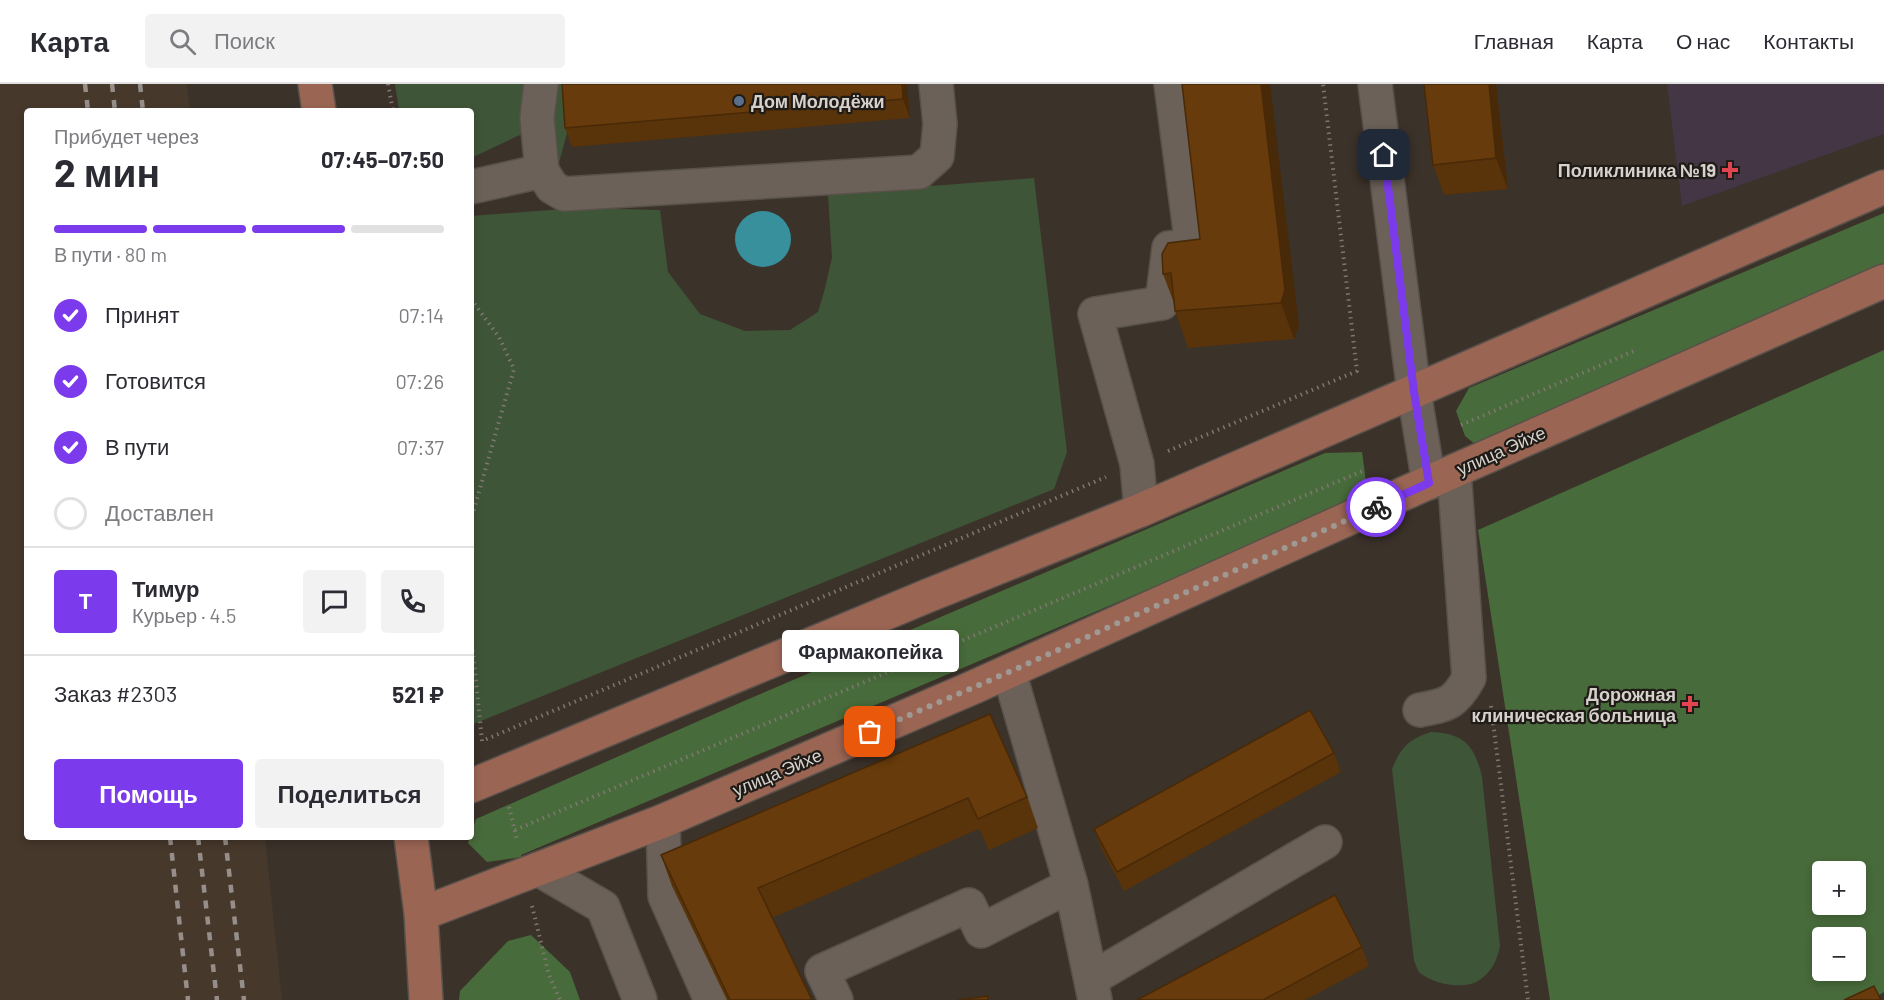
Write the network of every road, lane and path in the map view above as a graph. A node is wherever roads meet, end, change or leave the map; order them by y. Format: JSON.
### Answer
{"nodes":[{"id":1,"x":315,"y":84,"type":"edge"},
{"id":2,"x":388,"y":84,"type":"edge"},
{"id":3,"x":541,"y":84,"type":"edge"},
{"id":4,"x":936,"y":84,"type":"edge"},
{"id":5,"x":1171,"y":84,"type":"edge"},
{"id":6,"x":1323,"y":84,"type":"edge"},
{"id":7,"x":1375,"y":84,"type":"edge"},
{"id":8,"x":319,"y":108,"type":"edge"},
{"id":9,"x":392,"y":108,"type":"edge"},
{"id":10,"x":542,"y":171,"type":"junction"},
{"id":11,"x":474,"y":186,"type":"edge"},
{"id":12,"x":1884,"y":187,"type":"edge"},
{"id":13,"x":1884,"y":281,"type":"edge"},
{"id":14,"x":474,"y":303,"type":"edge"},
{"id":15,"x":1414,"y":392,"type":"junction"},
{"id":16,"x":1137,"y":464,"type":"junction"},
{"id":17,"x":1365,"y":470,"type":"dead end"},
{"id":18,"x":1442,"y":477,"type":"junction"},
{"id":19,"x":474,"y":509,"type":"edge"},
{"id":20,"x":1141,"y":510,"type":"junction"},
{"id":21,"x":474,"y":662,"type":"edge"},
{"id":22,"x":1009,"y":672,"type":"junction"},
{"id":23,"x":1469,"y":678,"type":"junction"},
{"id":24,"x":1420,"y":710,"type":"dead end"},
{"id":25,"x":474,"y":785,"type":"edge"},
{"id":26,"x":663,"y":821,"type":"junction"},
{"id":27,"x":515,"y":830,"type":"dead end"},
{"id":28,"x":411,"y":840,"type":"edge"},
{"id":29,"x":1325,"y":842,"type":"dead end"},
{"id":30,"x":538,"y":868,"type":"junction"},
{"id":31,"x":1071,"y":885,"type":"junction"},
{"id":32,"x":421,"y":914,"type":"junction"},
{"id":33,"x":1093,"y":990,"type":"edge"},
{"id":34,"x":426,"y":1000,"type":"edge"},
{"id":35,"x":640,"y":1000,"type":"edge"},
{"id":36,"x":711,"y":1000,"type":"edge"},
{"id":37,"x":836,"y":1000,"type":"edge"},
{"id":38,"x":1528,"y":1000,"type":"edge"}],
"edges":[{"from":1,"to":8,"type":"main road"},
{"from":2,"to":9,"type":"path"},
{"from":3,"to":10,"type":"street"},
{"from":4,"to":10,"type":"street"},
{"from":5,"to":16,"type":"street"},
{"from":6,"to":16,"type":"path"},
{"from":7,"to":15,"type":"street"},
{"from":10,"to":11,"type":"street"},
{"from":12,"to":15,"type":"main road"},
{"from":13,"to":18,"type":"main road","name":"улица Эйхе"},
{"from":14,"to":19,"type":"path"},
{"from":15,"to":18,"type":"street"},
{"from":15,"to":20,"type":"main road"},
{"from":16,"to":20,"type":"street"},
{"from":16,"to":21,"type":"path"},
{"from":17,"to":27,"type":"path"},
{"from":18,"to":22,"type":"main road","name":"улица Эйхе"},
{"from":18,"to":23,"type":"street"},
{"from":20,"to":25,"type":"main road"},
{"from":22,"to":26,"type":"main road","name":"улица Эйхе"},
{"from":22,"to":31,"type":"street"},
{"from":23,"to":24,"type":"street"},
{"from":23,"to":38,"type":"path"},
{"from":26,"to":30,"type":"main road","name":"улица Эйхе"},
{"from":26,"to":36,"type":"street"},
{"from":28,"to":32,"type":"main road"},
{"from":29,"to":33,"type":"street"},
{"from":30,"to":32,"type":"main road","name":"улица Эйхе"},
{"from":30,"to":35,"type":"street"},
{"from":31,"to":33,"type":"street"},
{"from":31,"to":37,"type":"street"},
{"from":32,"to":34,"type":"main road"}]}
